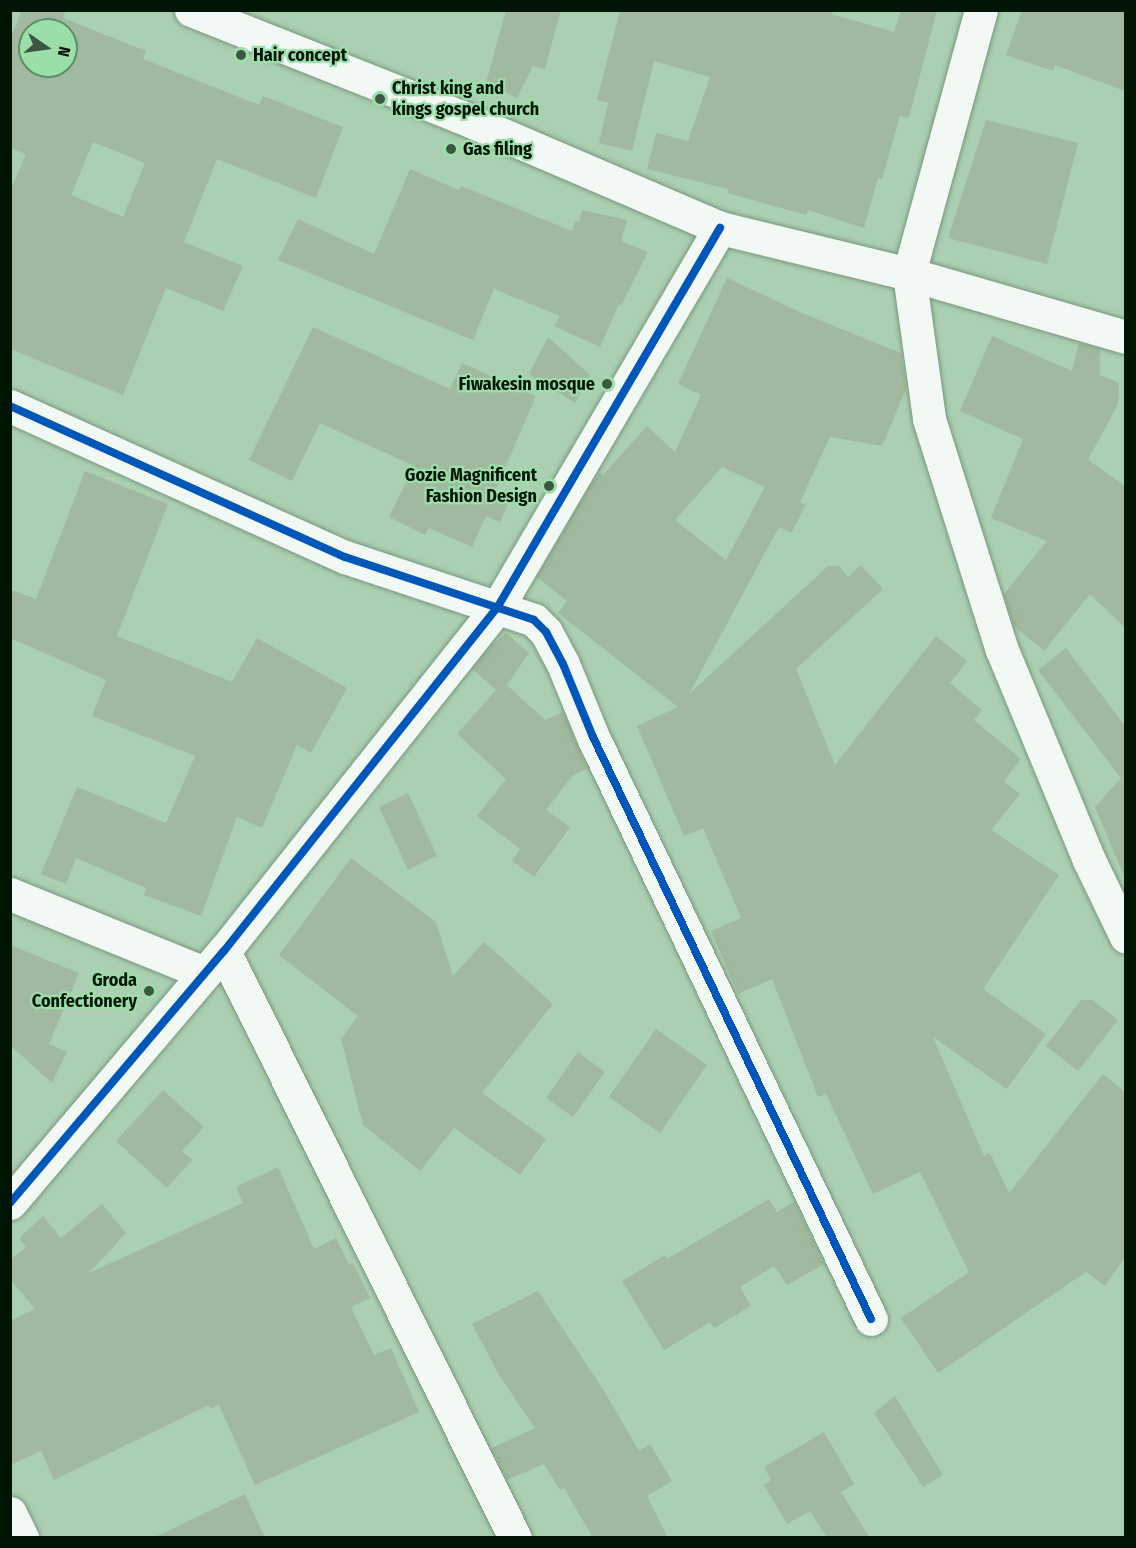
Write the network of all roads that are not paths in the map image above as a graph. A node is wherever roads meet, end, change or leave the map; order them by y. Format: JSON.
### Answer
{"nodes":[{"id":1,"x":191,"y":10,"type":"edge"},
{"id":2,"x":981,"y":10,"type":"edge"},
{"id":3,"x":720,"y":228,"type":"junction"},
{"id":4,"x":909,"y":274,"type":"junction"},
{"id":5,"x":1125,"y":338,"type":"edge"},
{"id":6,"x":10,"y":406,"type":"edge"},
{"id":7,"x":496,"y":608,"type":"junction"},
{"id":8,"x":10,"y":894,"type":"edge"},
{"id":9,"x":1125,"y":937,"type":"edge"},
{"id":10,"x":215,"y":962,"type":"junction"},
{"id":11,"x":10,"y":1203,"type":"edge"},
{"id":12,"x":871,"y":1319,"type":"dead end"},
{"id":13,"x":10,"y":1513,"type":"edge"},
{"id":14,"x":22,"y":1538,"type":"edge"},
{"id":15,"x":515,"y":1538,"type":"edge"}],
"edges":[{"from":1,"to":3,"type":"street"},
{"from":2,"to":4,"type":"street"},
{"from":3,"to":4,"type":"street"},
{"from":3,"to":7,"type":"street"},
{"from":4,"to":5,"type":"street"},
{"from":4,"to":9,"type":"street"},
{"from":6,"to":7,"type":"street"},
{"from":7,"to":10,"type":"street"},
{"from":7,"to":12,"type":"street"},
{"from":8,"to":10,"type":"street"},
{"from":10,"to":11,"type":"street"},
{"from":10,"to":15,"type":"street"},
{"from":13,"to":14,"type":"street"}]}
